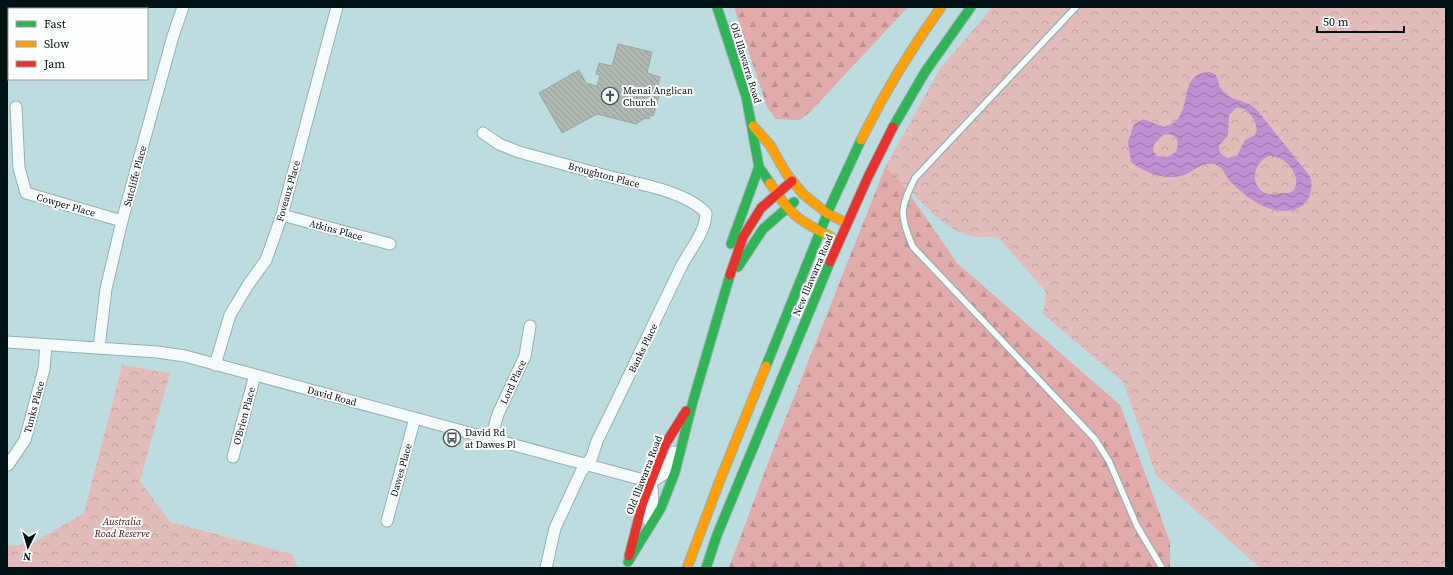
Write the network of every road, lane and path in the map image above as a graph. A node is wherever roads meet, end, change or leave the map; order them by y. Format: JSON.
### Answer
{"nodes":[{"id":1,"x":183,"y":7,"type":"edge"},
{"id":2,"x":337,"y":7,"type":"edge"},
{"id":3,"x":717,"y":7,"type":"edge"},
{"id":4,"x":941,"y":7,"type":"edge"},
{"id":5,"x":970,"y":7,"type":"edge"},
{"id":6,"x":1076,"y":7,"type":"edge"},
{"id":7,"x":16,"y":107,"type":"dead end"},
{"id":8,"x":753,"y":126,"type":"junction"},
{"id":9,"x":483,"y":133,"type":"dead end"},
{"id":10,"x":759,"y":166,"type":"junction"},
{"id":11,"x":792,"y":181,"type":"junction"},
{"id":12,"x":776,"y":194,"type":"junction"},
{"id":13,"x":803,"y":194,"type":"junction"},
{"id":14,"x":786,"y":208,"type":"junction"},
{"id":15,"x":828,"y":214,"type":"junction"},
{"id":16,"x":282,"y":215,"type":"junction"},
{"id":17,"x":122,"y":221,"type":"junction"},
{"id":18,"x":847,"y":223,"type":"junction"},
{"id":19,"x":701,"y":231,"type":"joint"},
{"id":20,"x":820,"y":231,"type":"junction"},
{"id":21,"x":839,"y":241,"type":"junction"},
{"id":22,"x":390,"y":244,"type":"dead end"},
{"id":23,"x":730,"y":275,"type":"junction"},
{"id":24,"x":530,"y":326,"type":"dead end"},
{"id":25,"x":7,"y":342,"type":"edge"},
{"id":26,"x":46,"y":345,"type":"junction"},
{"id":27,"x":100,"y":348,"type":"junction"},
{"id":28,"x":215,"y":365,"type":"junction"},
{"id":29,"x":255,"y":375,"type":"junction"},
{"id":30,"x":693,"y":401,"type":"junction"},
{"id":31,"x":415,"y":418,"type":"junction"},
{"id":32,"x":491,"y":438,"type":"junction"},
{"id":33,"x":684,"y":442,"type":"junction"},
{"id":34,"x":233,"y":457,"type":"dead end"},
{"id":35,"x":8,"y":464,"type":"edge"},
{"id":36,"x":586,"y":465,"type":"junction"},
{"id":37,"x":651,"y":482,"type":"junction"},
{"id":38,"x":387,"y":521,"type":"dead end"},
{"id":39,"x":646,"y":535,"type":"junction"},
{"id":40,"x":626,"y":565,"type":"edge"},
{"id":41,"x":546,"y":568,"type":"edge"},
{"id":42,"x":686,"y":568,"type":"edge"},
{"id":43,"x":706,"y":568,"type":"edge"},
{"id":44,"x":1162,"y":568,"type":"edge"}],
"edges":[{"from":1,"to":17,"type":"street","name":"Sutcliffe Place"},
{"from":2,"to":16,"type":"street","name":"Foveaux Place"},
{"from":3,"to":8,"type":"main road","name":"Old Illawarra Road"},
{"from":4,"to":15,"type":"main road","name":"New Illawarra Road"},
{"from":5,"to":18,"type":"main road","name":"New Illawarra Road"},
{"from":6,"to":44,"type":"lane"},
{"from":7,"to":17,"type":"street","name":"Cowper Place"},
{"from":8,"to":10,"type":"main road","name":"Old Illawarra Road"},
{"from":8,"to":11,"type":"main road","name":"Old Illawarra Road"},
{"from":9,"to":19,"type":"street","name":"Broughton Place"},
{"from":10,"to":12,"type":"main road","name":"Old Illawarra Road"},
{"from":10,"to":23,"type":"main road","name":"Old Illawarra Road"},
{"from":11,"to":12,"type":"main road","name":"Old Illawarra Road"},
{"from":11,"to":13,"type":"main road","name":"Old Illawarra Road"},
{"from":12,"to":14,"type":"main road","name":"Old Illawarra Road"},
{"from":12,"to":23,"type":"main road","name":"Old Illawarra Road"},
{"from":13,"to":14,"type":"main road","name":"Old Illawarra Road"},
{"from":13,"to":15,"type":"main road","name":"Old Illawarra Road"},
{"from":14,"to":20,"type":"main road","name":"Old Illawarra Road"},
{"from":14,"to":23,"type":"main road","name":"Old Illawarra Road"},
{"from":15,"to":18,"type":"main road","name":"Old Illawarra Road"},
{"from":15,"to":20,"type":"main road","name":"New Illawarra Road"},
{"from":16,"to":22,"type":"street","name":"Atkins Place"},
{"from":16,"to":28,"type":"street","name":"Foveaux Place"},
{"from":17,"to":27,"type":"street","name":"Sutcliffe Place"},
{"from":18,"to":21,"type":"main road","name":"New Illawarra Road"},
{"from":19,"to":36,"type":"street","name":"Banks Place"},
{"from":20,"to":21,"type":"main road","name":"Old Illawarra Road"},
{"from":20,"to":42,"type":"main road","name":"New Illawarra Road"},
{"from":21,"to":43,"type":"main road","name":"New Illawarra Road"},
{"from":23,"to":30,"type":"main road","name":"Old Illawarra Road"},
{"from":24,"to":32,"type":"street","name":"Lord Place"},
{"from":25,"to":26,"type":"street","name":"David Road"},
{"from":26,"to":27,"type":"street","name":"David Road"},
{"from":26,"to":35,"type":"street","name":"Tunks Place"},
{"from":27,"to":28,"type":"street","name":"David Road"},
{"from":28,"to":29,"type":"street","name":"David Road"},
{"from":29,"to":31,"type":"street","name":"David Road"},
{"from":29,"to":34,"type":"street","name":"O'Brien Place"},
{"from":30,"to":33,"type":"main road","name":"Old Illawarra Road"},
{"from":30,"to":37,"type":"main road","name":"Old Illawarra Road"},
{"from":31,"to":32,"type":"street","name":"David Road"},
{"from":31,"to":38,"type":"street","name":"Dawes Place"},
{"from":32,"to":36,"type":"street","name":"David Road"},
{"from":33,"to":37,"type":"street"},
{"from":33,"to":39,"type":"main road","name":"Old Illawarra Road"},
{"from":36,"to":37,"type":"street","name":"David Road"},
{"from":36,"to":41,"type":"street"},
{"from":37,"to":39,"type":"street"},
{"from":37,"to":40,"type":"main road","name":"Old Illawarra Road"},
{"from":39,"to":40,"type":"main road","name":"Old Illawarra Road"}]}
